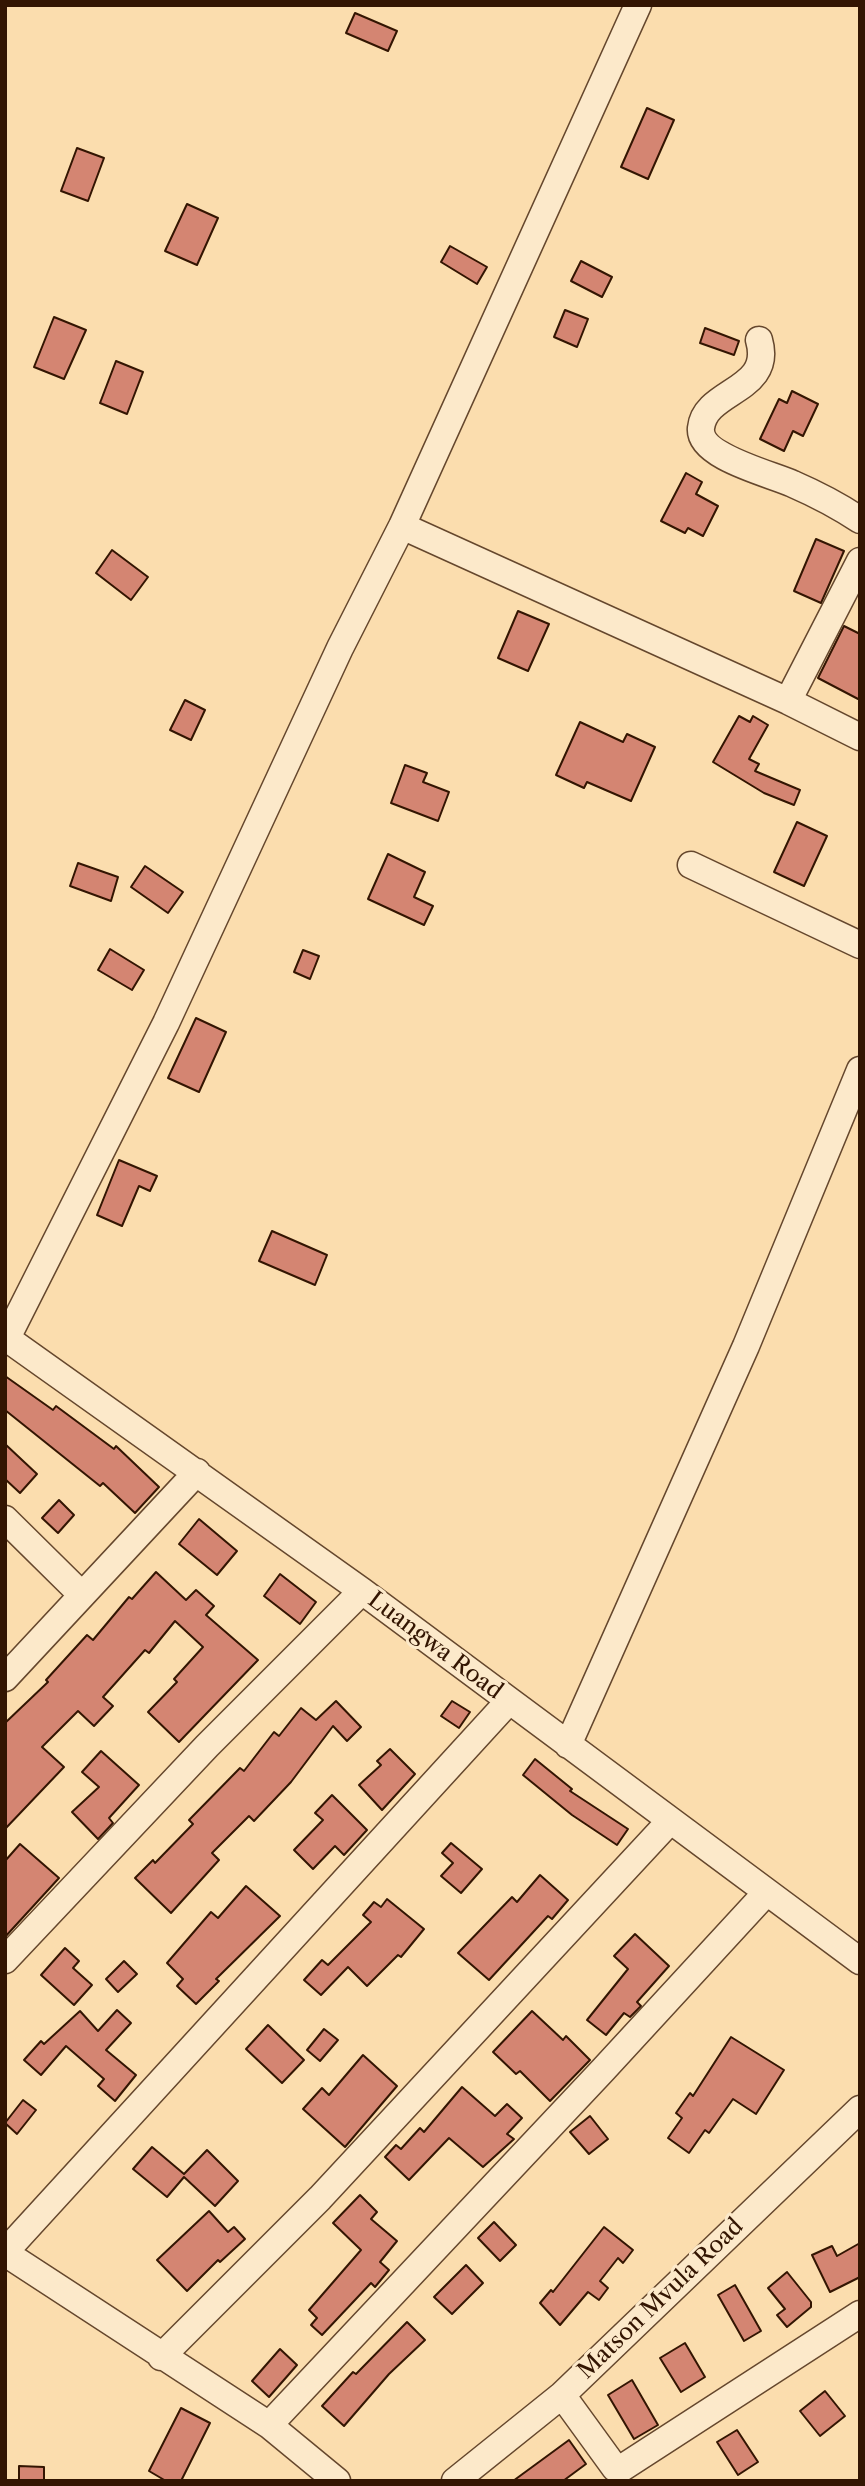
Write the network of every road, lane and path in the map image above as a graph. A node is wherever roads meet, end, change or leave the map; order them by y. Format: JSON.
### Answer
{"nodes":[{"id":1,"x":638,"y":5,"type":"edge"},
{"id":2,"x":759,"y":340,"type":"dead end"},
{"id":3,"x":860,"y":520,"type":"edge"},
{"id":4,"x":402,"y":526,"type":"junction"},
{"id":5,"x":860,"y":561,"type":"edge"},
{"id":6,"x":788,"y":701,"type":"junction"},
{"id":7,"x":860,"y":737,"type":"edge"},
{"id":8,"x":691,"y":865,"type":"dead end"},
{"id":9,"x":860,"y":945,"type":"edge"},
{"id":10,"x":860,"y":1070,"type":"edge"},
{"id":11,"x":6,"y":1338,"type":"edge"},
{"id":12,"x":197,"y":1472,"type":"junction"},
{"id":13,"x":5,"y":1520,"type":"edge"},
{"id":14,"x":362,"y":1591,"type":"junction"},
{"id":15,"x":82,"y":1595,"type":"junction"},
{"id":16,"x":5,"y":1678,"type":"edge"},
{"id":17,"x":509,"y":1701,"type":"junction"},
{"id":18,"x":568,"y":1745,"type":"junction"},
{"id":19,"x":670,"y":1821,"type":"junction"},
{"id":20,"x":766,"y":1893,"type":"junction"},
{"id":21,"x":5,"y":1960,"type":"edge"},
{"id":22,"x":860,"y":1961,"type":"edge"},
{"id":23,"x":860,"y":2109,"type":"edge"},
{"id":24,"x":5,"y":2252,"type":"edge"},
{"id":25,"x":860,"y":2314,"type":"edge"},
{"id":26,"x":161,"y":2357,"type":"junction"},
{"id":27,"x":562,"y":2395,"type":"junction"},
{"id":28,"x":269,"y":2425,"type":"junction"},
{"id":29,"x":337,"y":2481,"type":"edge"},
{"id":30,"x":455,"y":2481,"type":"edge"}],
"edges":[{"from":1,"to":4,"type":"street"},
{"from":2,"to":3,"type":"street"},
{"from":4,"to":6,"type":"street"},
{"from":4,"to":11,"type":"street"},
{"from":5,"to":6,"type":"street"},
{"from":6,"to":7,"type":"street"},
{"from":8,"to":9,"type":"street"},
{"from":10,"to":18,"type":"street"},
{"from":11,"to":12,"type":"street","name":"Luangwa Road"},
{"from":12,"to":14,"type":"street","name":"Luangwa Road"},
{"from":12,"to":15,"type":"street"},
{"from":13,"to":15,"type":"street"},
{"from":14,"to":17,"type":"street","name":"Luangwa Road"},
{"from":14,"to":21,"type":"street"},
{"from":15,"to":16,"type":"street"},
{"from":17,"to":18,"type":"street","name":"Luangwa Road"},
{"from":17,"to":24,"type":"street"},
{"from":18,"to":19,"type":"street","name":"Luangwa Road"},
{"from":19,"to":20,"type":"street","name":"Luangwa Road"},
{"from":19,"to":26,"type":"street"},
{"from":20,"to":22,"type":"street","name":"Luangwa Road"},
{"from":20,"to":28,"type":"street"},
{"from":23,"to":27,"type":"street","name":"Matson Mvula Road"},
{"from":24,"to":26,"type":"street"},
{"from":25,"to":27,"type":"street"},
{"from":26,"to":28,"type":"street"},
{"from":27,"to":30,"type":"street","name":"Matson Mvula Road"},
{"from":28,"to":29,"type":"street"}]}
